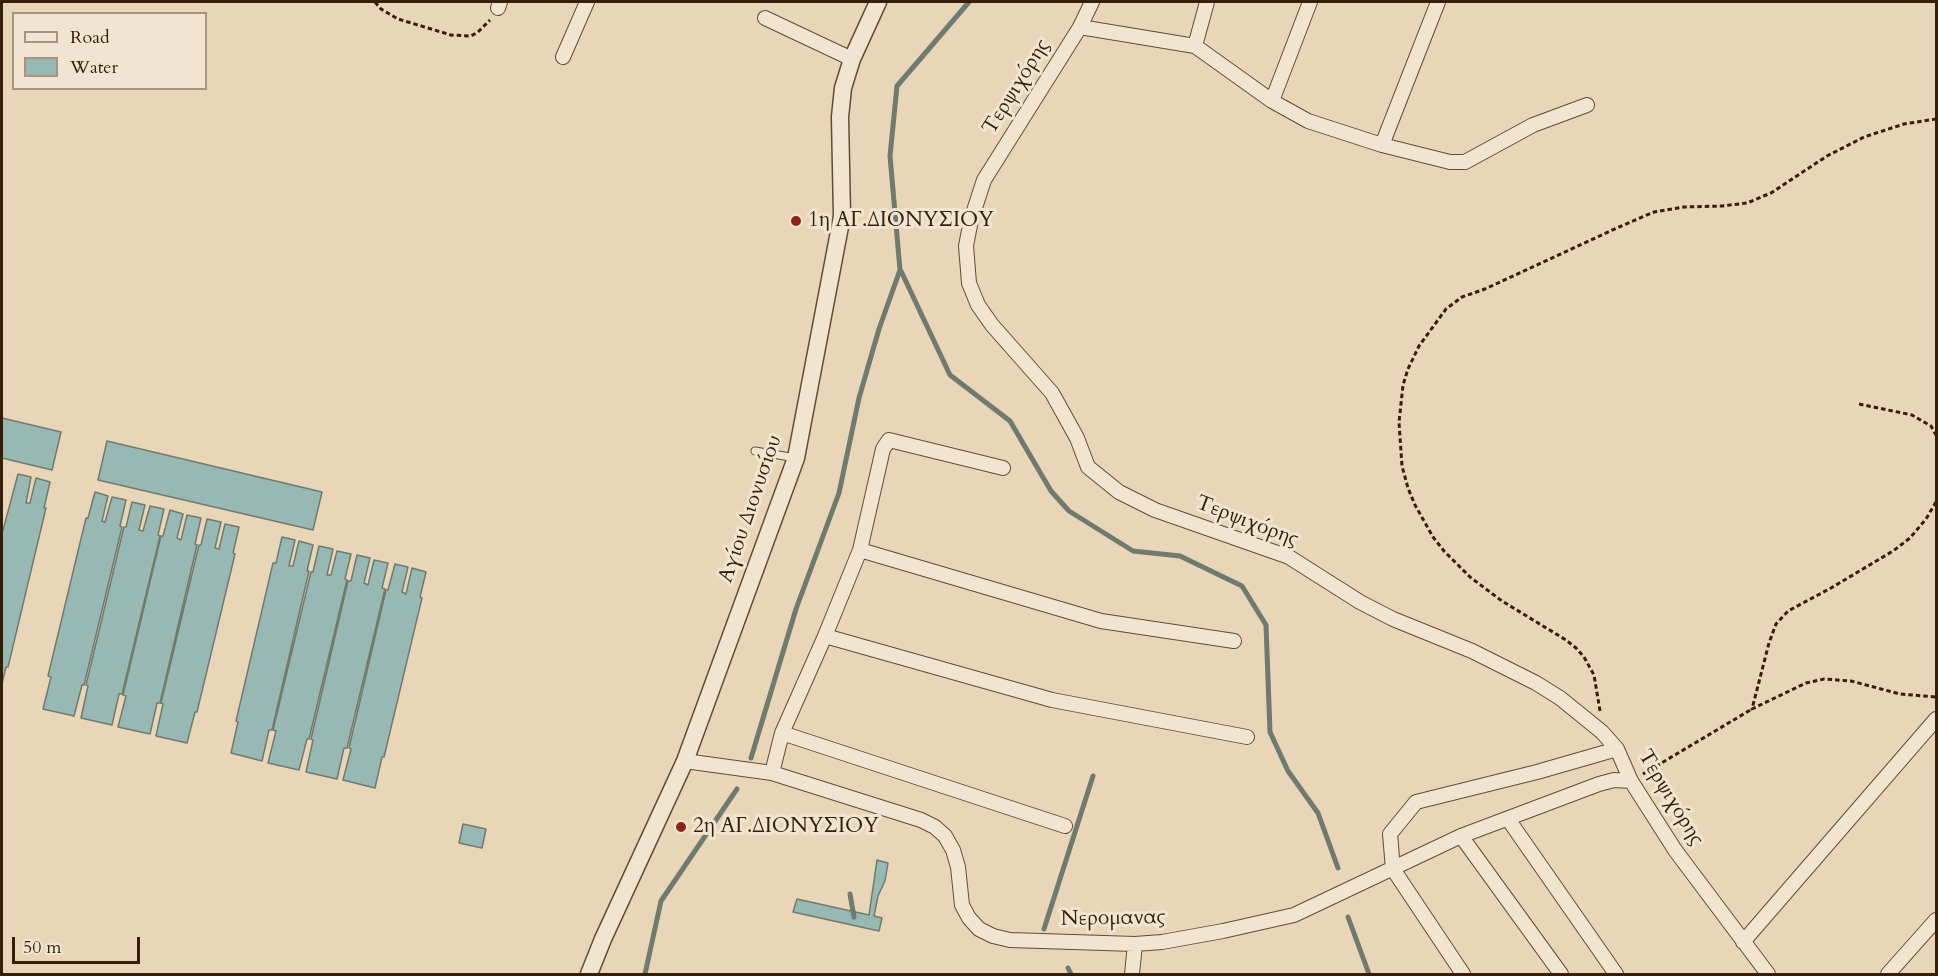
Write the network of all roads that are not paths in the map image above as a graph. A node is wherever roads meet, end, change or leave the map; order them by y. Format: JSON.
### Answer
{"nodes":[{"id":1,"x":586,"y":2,"type":"edge"},
{"id":2,"x":878,"y":2,"type":"edge"},
{"id":3,"x":1092,"y":2,"type":"edge"},
{"id":4,"x":1207,"y":2,"type":"edge"},
{"id":5,"x":1310,"y":2,"type":"edge"},
{"id":6,"x":1438,"y":2,"type":"edge"},
{"id":7,"x":765,"y":18,"type":"dead end"},
{"id":8,"x":1080,"y":27,"type":"junction"},
{"id":9,"x":1195,"y":45,"type":"junction"},
{"id":10,"x":563,"y":57,"type":"dead end"},
{"id":11,"x":852,"y":59,"type":"junction"},
{"id":12,"x":1272,"y":101,"type":"junction"},
{"id":13,"x":1587,"y":105,"type":"dead end"},
{"id":14,"x":1382,"y":145,"type":"junction"},
{"id":15,"x":755,"y":451,"type":"dead end"},
{"id":16,"x":796,"y":458,"type":"junction"},
{"id":17,"x":1003,"y":468,"type":"dead end"},
{"id":18,"x":860,"y":550,"type":"junction"},
{"id":19,"x":825,"y":636,"type":"junction"},
{"id":20,"x":1234,"y":641,"type":"dead end"},
{"id":21,"x":1936,"y":719,"type":"edge"},
{"id":22,"x":782,"y":733,"type":"junction"},
{"id":23,"x":1247,"y":737,"type":"dead end"},
{"id":24,"x":1617,"y":749,"type":"junction"},
{"id":25,"x":685,"y":761,"type":"junction"},
{"id":26,"x":772,"y":773,"type":"junction"},
{"id":27,"x":1631,"y":781,"type":"junction"},
{"id":28,"x":1508,"y":819,"type":"junction"},
{"id":29,"x":1065,"y":826,"type":"dead end"},
{"id":30,"x":1461,"y":836,"type":"junction"},
{"id":31,"x":1393,"y":869,"type":"junction"},
{"id":32,"x":1936,"y":920,"type":"edge"},
{"id":33,"x":1743,"y":942,"type":"junction"},
{"id":34,"x":1135,"y":944,"type":"junction"},
{"id":35,"x":588,"y":975,"type":"edge"},
{"id":36,"x":1132,"y":975,"type":"edge"},
{"id":37,"x":1463,"y":975,"type":"edge"},
{"id":38,"x":1561,"y":975,"type":"edge"},
{"id":39,"x":1616,"y":975,"type":"edge"},
{"id":40,"x":1768,"y":975,"type":"edge"},
{"id":41,"x":1888,"y":975,"type":"edge"}],
"edges":[{"from":1,"to":10,"type":"street"},
{"from":2,"to":11,"type":"street","name":"Αγίου Διονυσίου"},
{"from":3,"to":8,"type":"street","name":"Τερψιχόρης"},
{"from":4,"to":9,"type":"street"},
{"from":5,"to":12,"type":"street"},
{"from":6,"to":14,"type":"street"},
{"from":7,"to":11,"type":"street"},
{"from":8,"to":9,"type":"street"},
{"from":8,"to":24,"type":"street","name":"Τερψιχόρης"},
{"from":9,"to":12,"type":"street"},
{"from":11,"to":16,"type":"street","name":"Αγίου Διονυσίου"},
{"from":12,"to":14,"type":"street"},
{"from":13,"to":14,"type":"street"},
{"from":15,"to":16,"type":"lane"},
{"from":16,"to":25,"type":"street","name":"Αγίου Διονυσίου"},
{"from":17,"to":18,"type":"street"},
{"from":18,"to":19,"type":"street"},
{"from":18,"to":20,"type":"street"},
{"from":19,"to":22,"type":"street"},
{"from":19,"to":23,"type":"street"},
{"from":21,"to":33,"type":"street"},
{"from":22,"to":26,"type":"street"},
{"from":22,"to":29,"type":"street"},
{"from":24,"to":27,"type":"street","name":"Τερψιχόρης"},
{"from":24,"to":31,"type":"street"},
{"from":25,"to":26,"type":"street","name":"Νερομανας"},
{"from":25,"to":35,"type":"street","name":"Αγίου Διονυσίου"},
{"from":26,"to":34,"type":"street","name":"Νερομανας"},
{"from":27,"to":28,"type":"street","name":"Νερομανας"},
{"from":27,"to":33,"type":"street","name":"Τερψιχόρης"},
{"from":28,"to":30,"type":"street","name":"Νερομανας"},
{"from":28,"to":39,"type":"street"},
{"from":30,"to":31,"type":"street","name":"Νερομανας"},
{"from":30,"to":38,"type":"street"},
{"from":31,"to":34,"type":"street","name":"Νερομανας"},
{"from":31,"to":37,"type":"street"},
{"from":32,"to":41,"type":"street"},
{"from":33,"to":40,"type":"street","name":"Τερψιχόρης"},
{"from":34,"to":36,"type":"street"}]}
